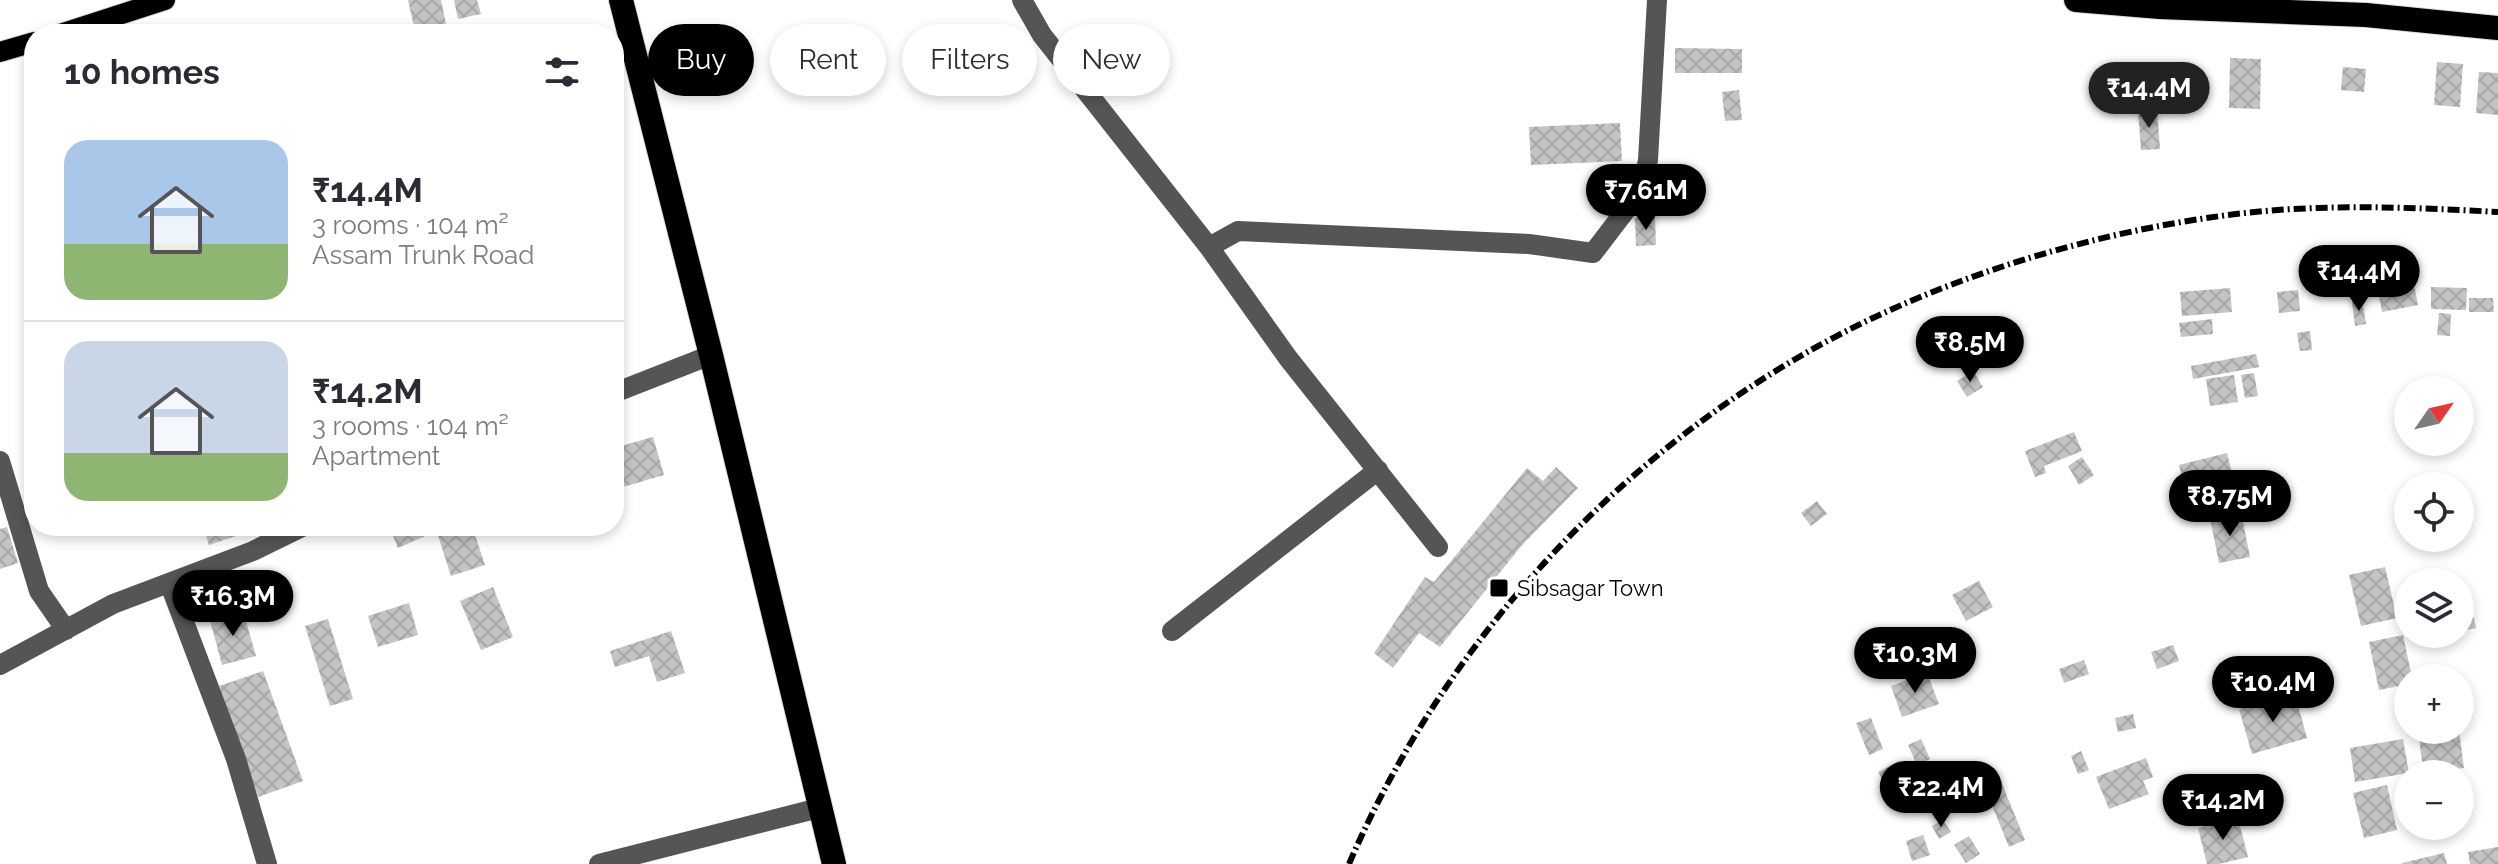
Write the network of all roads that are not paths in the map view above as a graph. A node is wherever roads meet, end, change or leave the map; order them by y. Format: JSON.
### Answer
{"nodes":[{"id":1,"x":165,"y":0,"type":"edge"},
{"id":2,"x":621,"y":0,"type":"edge"},
{"id":3,"x":1022,"y":0,"type":"edge"},
{"id":4,"x":1657,"y":0,"type":"edge"},
{"id":5,"x":2076,"y":0,"type":"edge"},
{"id":6,"x":2160,"y":3,"type":"edge"},
{"id":7,"x":2365,"y":8,"type":"edge"},
{"id":8,"x":91,"y":24,"type":"edge"},
{"id":9,"x":2498,"y":28,"type":"edge"},
{"id":10,"x":24,"y":45,"type":"edge"},
{"id":11,"x":0,"y":52,"type":"edge"},
{"id":12,"x":1209,"y":247,"type":"junction"},
{"id":13,"x":711,"y":355,"type":"junction"},
{"id":14,"x":624,"y":389,"type":"edge"},
{"id":15,"x":0,"y":461,"type":"edge"},
{"id":16,"x":1378,"y":470,"type":"junction"},
{"id":17,"x":284,"y":536,"type":"edge"},
{"id":18,"x":1438,"y":547,"type":"dead end"},
{"id":19,"x":170,"y":585,"type":"junction"},
{"id":20,"x":66,"y":630,"type":"junction"},
{"id":21,"x":1172,"y":631,"type":"dead end"},
{"id":22,"x":0,"y":665,"type":"edge"},
{"id":23,"x":819,"y":808,"type":"junction"},
{"id":24,"x":267,"y":864,"type":"edge"},
{"id":25,"x":599,"y":864,"type":"edge"},
{"id":26,"x":834,"y":864,"type":"edge"}],
"edges":[{"from":1,"to":8,"type":"main road"},
{"from":2,"to":13,"type":"highway"},
{"from":3,"to":12,"type":"street"},
{"from":4,"to":12,"type":"street"},
{"from":5,"to":6,"type":"highway"},
{"from":6,"to":7,"type":"highway"},
{"from":7,"to":9,"type":"highway"},
{"from":10,"to":11,"type":"main road"},
{"from":12,"to":16,"type":"street"},
{"from":13,"to":14,"type":"street"},
{"from":13,"to":23,"type":"highway"},
{"from":15,"to":20,"type":"street"},
{"from":16,"to":18,"type":"street"},
{"from":16,"to":21,"type":"street"},
{"from":17,"to":19,"type":"street"},
{"from":19,"to":20,"type":"street"},
{"from":19,"to":24,"type":"street"},
{"from":20,"to":22,"type":"street"},
{"from":23,"to":25,"type":"street"},
{"from":23,"to":26,"type":"highway"}]}
